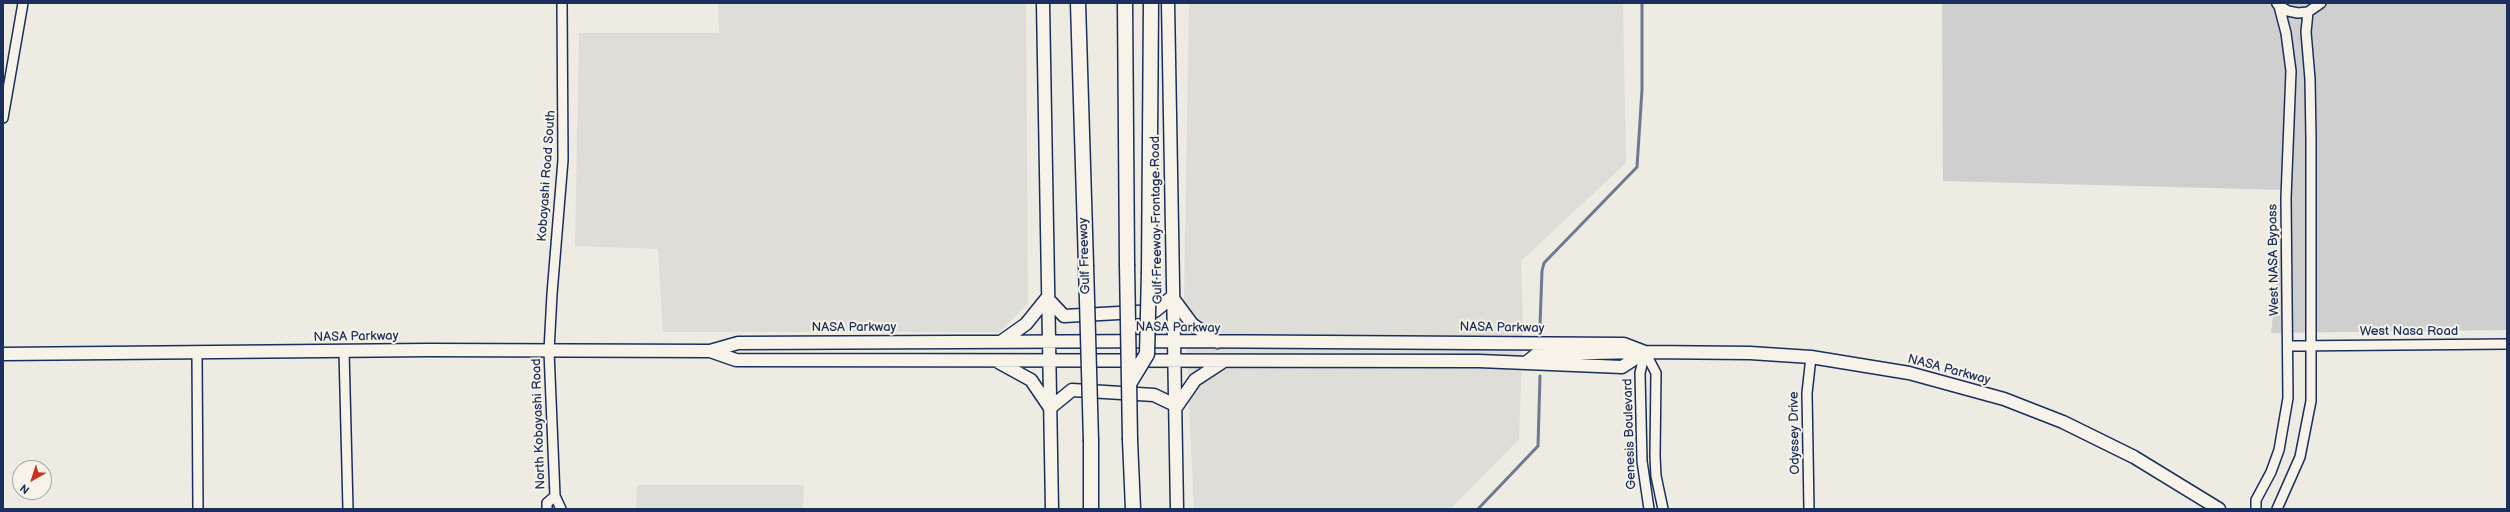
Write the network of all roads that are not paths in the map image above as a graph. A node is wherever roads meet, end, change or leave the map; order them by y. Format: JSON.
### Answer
{"nodes":[{"id":1,"x":23,"y":3,"type":"edge"},
{"id":2,"x":562,"y":3,"type":"edge"},
{"id":3,"x":1043,"y":3,"type":"edge"},
{"id":4,"x":1078,"y":3,"type":"edge"},
{"id":5,"x":1125,"y":3,"type":"edge"},
{"id":6,"x":1151,"y":3,"type":"edge"},
{"id":7,"x":1168,"y":3,"type":"edge"},
{"id":8,"x":2321,"y":3,"type":"edge"},
{"id":9,"x":2277,"y":4,"type":"edge"},
{"id":10,"x":2308,"y":12,"type":"junction"},
{"id":11,"x":3,"y":118,"type":"edge"},
{"id":12,"x":1172,"y":297,"type":"junction"},
{"id":13,"x":1047,"y":298,"type":"junction"},
{"id":14,"x":1173,"y":341,"type":"junction"},
{"id":15,"x":1480,"y":341,"type":"junction"},
{"id":16,"x":1001,"y":342,"type":"junction"},
{"id":17,"x":1049,"y":342,"type":"junction"},
{"id":18,"x":1218,"y":342,"type":"junction"},
{"id":19,"x":2507,"y":344,"type":"edge"},
{"id":20,"x":2311,"y":345,"type":"junction"},
{"id":21,"x":2288,"y":346,"type":"junction"},
{"id":22,"x":344,"y":351,"type":"junction"},
{"id":23,"x":549,"y":351,"type":"junction"},
{"id":24,"x":710,"y":351,"type":"junction"},
{"id":25,"x":1645,"y":352,"type":"junction"},
{"id":26,"x":3,"y":354,"type":"edge"},
{"id":27,"x":197,"y":354,"type":"junction"},
{"id":28,"x":1811,"y":357,"type":"junction"},
{"id":29,"x":1173,"y":360,"type":"junction"},
{"id":30,"x":1227,"y":360,"type":"junction"},
{"id":31,"x":998,"y":361,"type":"junction"},
{"id":32,"x":1480,"y":361,"type":"junction"},
{"id":33,"x":1049,"y":362,"type":"junction"},
{"id":34,"x":1130,"y":382,"type":"junction"},
{"id":35,"x":1177,"y":406,"type":"junction"},
{"id":36,"x":1050,"y":408,"type":"junction"},
{"id":37,"x":555,"y":496,"type":"junction"},
{"id":38,"x":198,"y":509,"type":"edge"},
{"id":39,"x":348,"y":509,"type":"edge"},
{"id":40,"x":548,"y":509,"type":"edge"},
{"id":41,"x":561,"y":509,"type":"edge"},
{"id":42,"x":1052,"y":509,"type":"edge"},
{"id":43,"x":1091,"y":509,"type":"edge"},
{"id":44,"x":1133,"y":509,"type":"edge"},
{"id":45,"x":1177,"y":509,"type":"edge"},
{"id":46,"x":1649,"y":509,"type":"edge"},
{"id":47,"x":1663,"y":509,"type":"edge"},
{"id":48,"x":1809,"y":509,"type":"edge"},
{"id":49,"x":2219,"y":509,"type":"edge"},
{"id":50,"x":2256,"y":509,"type":"edge"},
{"id":51,"x":2277,"y":509,"type":"edge"}],
"edges":[{"from":1,"to":11,"type":"street"},
{"from":2,"to":23,"type":"street","name":"Kobayashi Road South"},
{"from":3,"to":13,"type":"main road"},
{"from":4,"to":43,"type":"highway","name":"Gulf Freeway","bridge":true},
{"from":5,"to":34,"type":"highway","bridge":true},
{"from":6,"to":34,"type":"highway","bridge":true},
{"from":7,"to":12,"type":"main road","name":"Gulf Freeway Frontage Road"},
{"from":8,"to":10,"type":"street"},
{"from":9,"to":10,"type":"street","name":"West NASA Bypass"},
{"from":9,"to":21,"type":"street","name":"West NASA Bypass"},
{"from":10,"to":20,"type":"street"},
{"from":12,"to":13,"type":"main road"},
{"from":12,"to":14,"type":"main road","name":"Gulf Freeway Frontage Road"},
{"from":12,"to":18,"type":"main road"},
{"from":13,"to":16,"type":"main road"},
{"from":13,"to":17,"type":"main road"},
{"from":14,"to":17,"type":"main road","name":"NASA Parkway"},
{"from":14,"to":18,"type":"main road","name":"NASA Parkway"},
{"from":14,"to":29,"type":"main road","name":"Gulf Freeway Frontage Road"},
{"from":15,"to":18,"type":"main road","name":"NASA Parkway"},
{"from":15,"to":25,"type":"main road","name":"NASA Parkway"},
{"from":15,"to":32,"type":"main road"},
{"from":16,"to":17,"type":"main road","name":"NASA Parkway"},
{"from":16,"to":24,"type":"main road","name":"NASA Parkway"},
{"from":17,"to":33,"type":"main road"},
{"from":19,"to":20,"type":"street","name":"West Nasa Road"},
{"from":20,"to":21,"type":"street","name":"West Nasa Road"},
{"from":20,"to":51,"type":"street"},
{"from":21,"to":50,"type":"street","name":"West NASA Bypass"},
{"from":22,"to":23,"type":"main road","name":"NASA Parkway"},
{"from":22,"to":27,"type":"main road","name":"NASA Parkway"},
{"from":22,"to":39,"type":"street"},
{"from":23,"to":24,"type":"main road","name":"NASA Parkway"},
{"from":23,"to":37,"type":"street","name":"North Kobayashi Road"},
{"from":24,"to":31,"type":"main road","name":"NASA Parkway"},
{"from":25,"to":28,"type":"main road","name":"NASA Parkway"},
{"from":25,"to":32,"type":"main road","name":"NASA Parkway"},
{"from":25,"to":46,"type":"street","name":"Genesis Boulevard"},
{"from":25,"to":47,"type":"street","name":"Genesis Boulevard"},
{"from":26,"to":27,"type":"main road","name":"NASA Parkway"},
{"from":27,"to":38,"type":"street"},
{"from":28,"to":48,"type":"street","name":"Odyssey Drive"},
{"from":28,"to":49,"type":"main road","name":"NASA Parkway"},
{"from":29,"to":30,"type":"main road","name":"NASA Parkway"},
{"from":29,"to":33,"type":"main road","name":"NASA Parkway"},
{"from":29,"to":35,"type":"main road","name":"Gulf Freeway Frontage Road"},
{"from":30,"to":32,"type":"main road","name":"NASA Parkway"},
{"from":30,"to":35,"type":"main road"},
{"from":31,"to":33,"type":"main road","name":"NASA Parkway"},
{"from":31,"to":36,"type":"main road"},
{"from":33,"to":36,"type":"main road"},
{"from":34,"to":44,"type":"highway","bridge":true},
{"from":35,"to":36,"type":"main road"},
{"from":35,"to":45,"type":"main road","name":"Gulf Freeway Frontage Road"},
{"from":36,"to":42,"type":"main road"},
{"from":37,"to":40,"type":"street","name":"North Kobayashi Road"},
{"from":37,"to":41,"type":"street","name":"North Kobayashi Road"}]}
